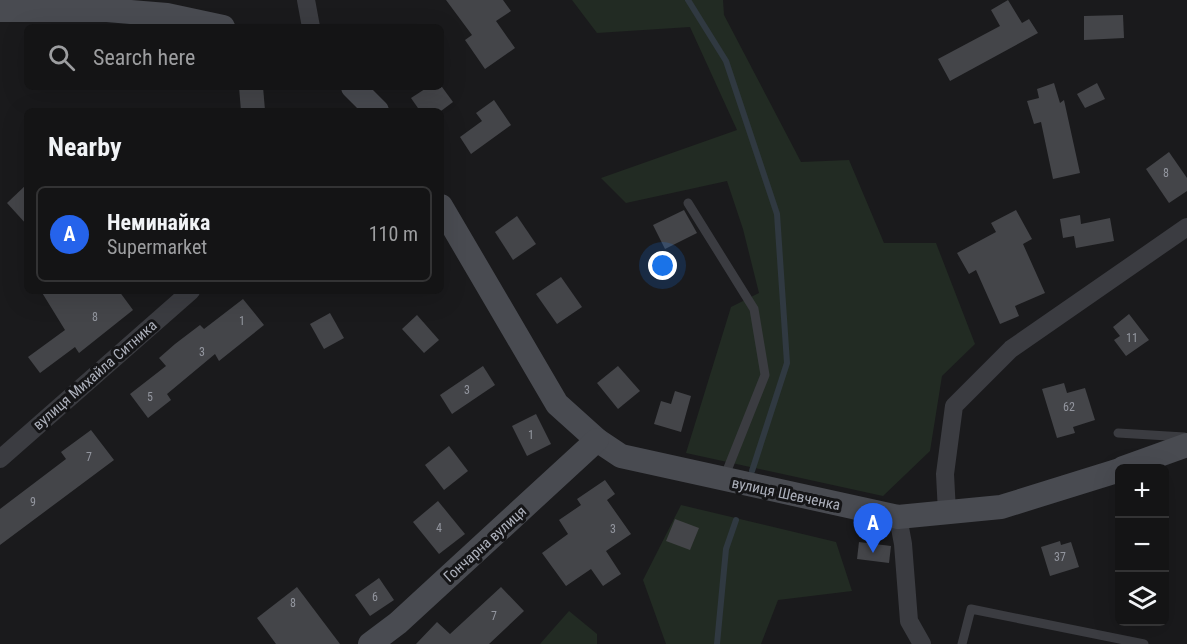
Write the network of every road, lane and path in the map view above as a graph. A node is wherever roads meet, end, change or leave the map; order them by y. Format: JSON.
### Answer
{"nodes":[{"id":1,"x":306,"y":0,"type":"edge"},
{"id":2,"x":106,"y":5,"type":"edge"},
{"id":3,"x":0,"y":10,"type":"edge"},
{"id":4,"x":209,"y":24,"type":"edge"},
{"id":5,"x":310,"y":24,"type":"edge"},
{"id":6,"x":356,"y":90,"type":"edge"},
{"id":7,"x":374,"y":108,"type":"edge"},
{"id":8,"x":687,"y":203,"type":"dead end"},
{"id":9,"x":444,"y":211,"type":"edge"},
{"id":10,"x":1187,"y":227,"type":"edge"},
{"id":11,"x":187,"y":294,"type":"edge"},
{"id":12,"x":1118,"y":433,"type":"dead end"},
{"id":13,"x":1187,"y":437,"type":"edge"},
{"id":14,"x":597,"y":440,"type":"junction"},
{"id":15,"x":1187,"y":446,"type":"edge"},
{"id":16,"x":0,"y":459,"type":"edge"},
{"id":17,"x":1135,"y":464,"type":"edge"},
{"id":18,"x":1115,"y":471,"type":"edge"},
{"id":19,"x":723,"y":480,"type":"junction"},
{"id":20,"x":948,"y":512,"type":"junction"},
{"id":21,"x":898,"y":517,"type":"junction"},
{"id":22,"x":370,"y":644,"type":"edge"},
{"id":23,"x":922,"y":644,"type":"edge"},
{"id":24,"x":962,"y":644,"type":"edge"},
{"id":25,"x":1144,"y":644,"type":"edge"}],
"edges":[{"from":1,"to":5,"type":"street"},
{"from":2,"to":3,"type":"main road"},
{"from":2,"to":4,"type":"main road"},
{"from":6,"to":7,"type":"main road"},
{"from":8,"to":19,"type":"lane"},
{"from":9,"to":14,"type":"main road","name":"вулиця Шевченка"},
{"from":10,"to":20,"type":"street"},
{"from":11,"to":16,"type":"street","name":"вулиця Михайла Ситника"},
{"from":12,"to":13,"type":"lane"},
{"from":14,"to":19,"type":"main road","name":"вулиця Шевченка"},
{"from":14,"to":22,"type":"main road","name":"Гончарна вулиця"},
{"from":15,"to":17,"type":"main road","name":"вулиця Шевченка"},
{"from":18,"to":20,"type":"main road","name":"вулиця Шевченка"},
{"from":19,"to":21,"type":"main road","name":"вулиця Шевченка"},
{"from":20,"to":21,"type":"main road","name":"вулиця Шевченка"},
{"from":21,"to":23,"type":"street"},
{"from":24,"to":25,"type":"lane"}]}
